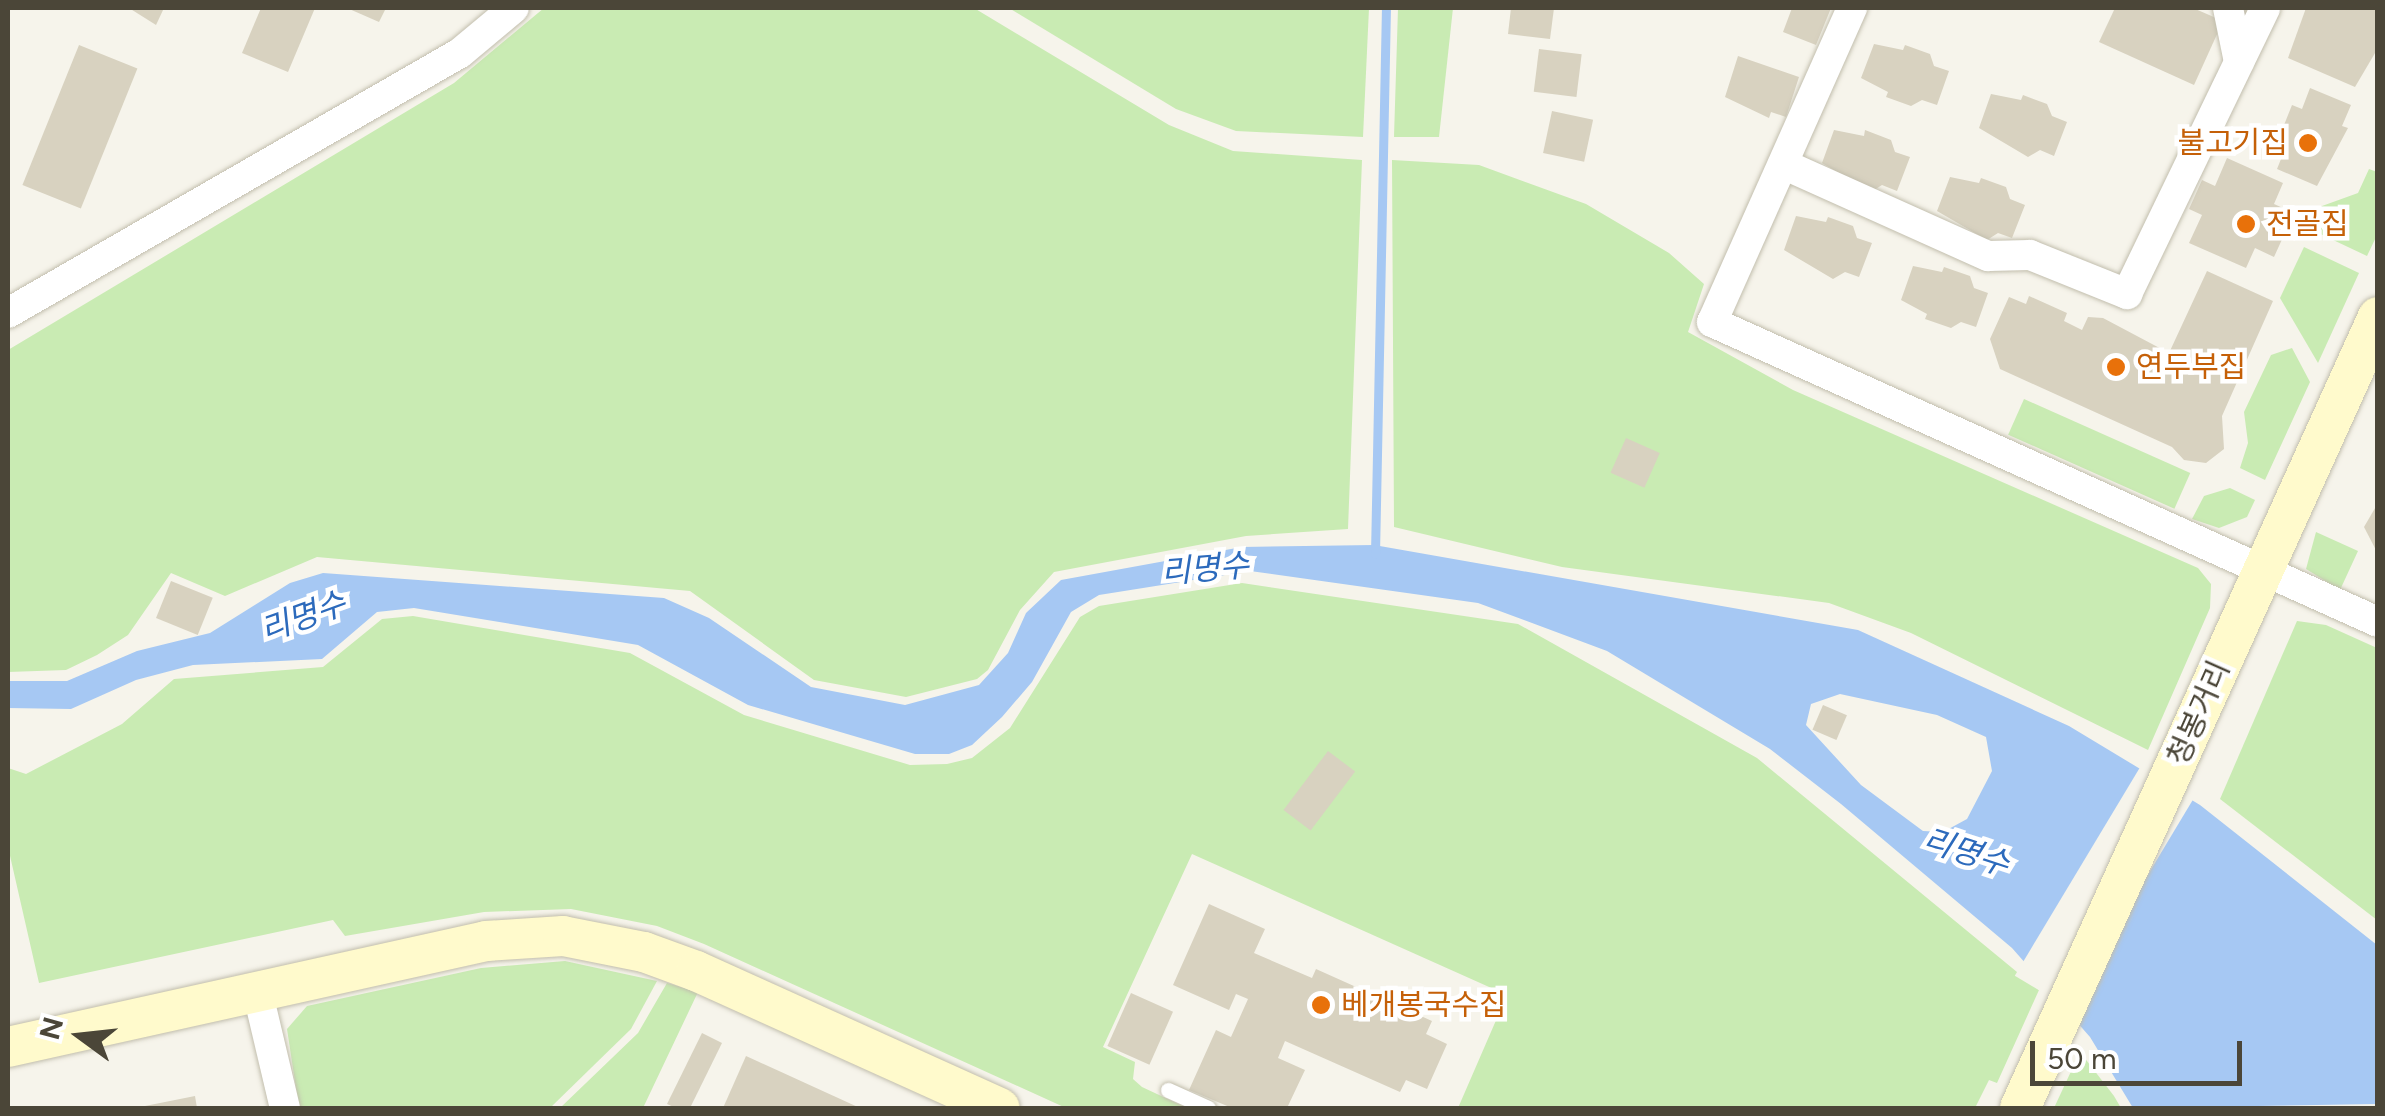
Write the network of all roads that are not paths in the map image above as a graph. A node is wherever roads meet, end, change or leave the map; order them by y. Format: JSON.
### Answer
{"nodes":[{"id":1,"x":514,"y":8,"type":"edge"},
{"id":2,"x":1852,"y":8,"type":"edge"},
{"id":3,"x":2228,"y":8,"type":"edge"},
{"id":4,"x":2265,"y":8,"type":"edge"},
{"id":5,"x":2239,"y":62,"type":"junction"},
{"id":6,"x":1782,"y":164,"type":"junction"},
{"id":7,"x":8,"y":314,"type":"edge"},
{"id":8,"x":2378,"y":317,"type":"edge"},
{"id":9,"x":2262,"y":568,"type":"junction"},
{"id":10,"x":2378,"y":622,"type":"edge"},
{"id":11,"x":258,"y":994,"type":"junction"},
{"id":12,"x":8,"y":1047,"type":"edge"},
{"id":13,"x":1168,"y":1090,"type":"dead end"},
{"id":14,"x":2022,"y":1102,"type":"edge"},
{"id":15,"x":285,"y":1108,"type":"edge"},
{"id":16,"x":1000,"y":1108,"type":"edge"},
{"id":17,"x":1208,"y":1108,"type":"edge"}],
"edges":[{"from":1,"to":7,"type":"street"},
{"from":2,"to":6,"type":"street"},
{"from":3,"to":5,"type":"street"},
{"from":4,"to":5,"type":"street"},
{"from":5,"to":6,"type":"street"},
{"from":6,"to":9,"type":"street"},
{"from":8,"to":9,"type":"street","name":"청봉거리"},
{"from":9,"to":10,"type":"street"},
{"from":9,"to":14,"type":"street","name":"청봉거리"},
{"from":11,"to":12,"type":"street"},
{"from":11,"to":15,"type":"street"},
{"from":11,"to":16,"type":"street"},
{"from":13,"to":17,"type":"lane"}]}
